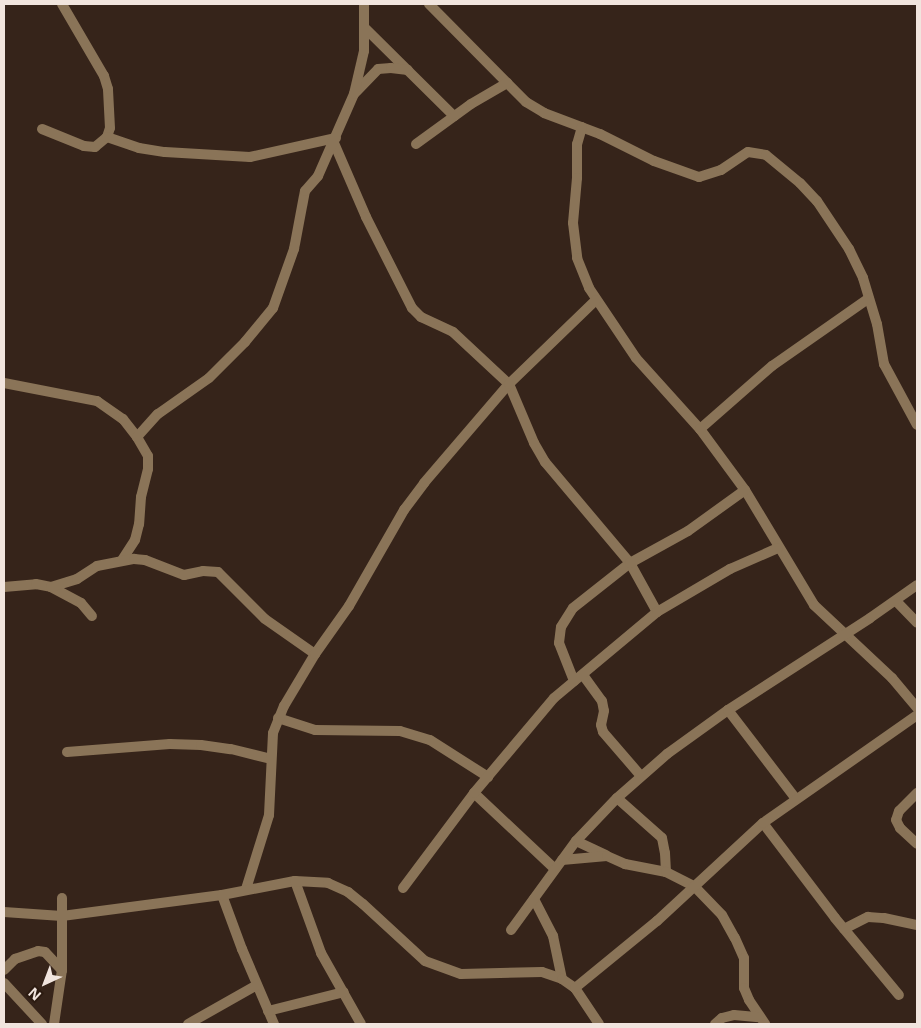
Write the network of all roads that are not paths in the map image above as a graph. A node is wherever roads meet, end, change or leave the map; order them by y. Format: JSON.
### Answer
{"nodes":[{"id":1,"x":62,"y":4,"type":"edge"},
{"id":2,"x":364,"y":4,"type":"edge"},
{"id":3,"x":429,"y":4,"type":"edge"},
{"id":4,"x":366,"y":28,"type":"junction"},
{"id":5,"x":408,"y":70,"type":"junction"},
{"id":6,"x":507,"y":83,"type":"junction"},
{"id":7,"x":354,"y":94,"type":"junction"},
{"id":8,"x":454,"y":116,"type":"junction"},
{"id":9,"x":582,"y":127,"type":"junction"},
{"id":10,"x":42,"y":129,"type":"dead end"},
{"id":11,"x":107,"y":137,"type":"junction"},
{"id":12,"x":335,"y":140,"type":"junction"},
{"id":13,"x":416,"y":144,"type":"dead end"},
{"id":14,"x":869,"y":298,"type":"junction"},
{"id":15,"x":596,"y":300,"type":"junction"},
{"id":16,"x":4,"y":383,"type":"edge"},
{"id":17,"x":509,"y":384,"type":"junction"},
{"id":18,"x":917,"y":425,"type":"edge"},
{"id":19,"x":700,"y":429,"type":"junction"},
{"id":20,"x":137,"y":437,"type":"junction"},
{"id":21,"x":745,"y":490,"type":"junction"},
{"id":22,"x":778,"y":548,"type":"junction"},
{"id":23,"x":122,"y":560,"type":"junction"},
{"id":24,"x":630,"y":563,"type":"junction"},
{"id":25,"x":917,"y":585,"type":"edge"},
{"id":26,"x":4,"y":587,"type":"edge"},
{"id":27,"x":51,"y":587,"type":"junction"},
{"id":28,"x":896,"y":601,"type":"junction"},
{"id":29,"x":657,"y":612,"type":"junction"},
{"id":30,"x":92,"y":616,"type":"dead end"},
{"id":31,"x":917,"y":623,"type":"edge"},
{"id":32,"x":844,"y":635,"type":"junction"},
{"id":33,"x":315,"y":654,"type":"junction"},
{"id":34,"x":578,"y":678,"type":"junction"},
{"id":35,"x":917,"y":708,"type":"edge"},
{"id":36,"x":728,"y":710,"type":"junction"},
{"id":37,"x":917,"y":715,"type":"edge"},
{"id":38,"x":278,"y":718,"type":"junction"},
{"id":39,"x":67,"y":752,"type":"dead end"},
{"id":40,"x":271,"y":759,"type":"junction"},
{"id":41,"x":641,"y":776,"type":"junction"},
{"id":42,"x":488,"y":777,"type":"junction"},
{"id":43,"x":474,"y":793,"type":"junction"},
{"id":44,"x":917,"y":793,"type":"edge"},
{"id":45,"x":617,"y":798,"type":"junction"},
{"id":46,"x":796,"y":799,"type":"junction"},
{"id":47,"x":763,"y":823,"type":"junction"},
{"id":48,"x":576,"y":841,"type":"junction"},
{"id":49,"x":917,"y":844,"type":"edge"},
{"id":50,"x":607,"y":856,"type":"junction"},
{"id":51,"x":562,"y":860,"type":"junction"},
{"id":52,"x":555,"y":869,"type":"junction"},
{"id":53,"x":666,"y":872,"type":"junction"},
{"id":54,"x":295,"y":881,"type":"junction"},
{"id":55,"x":694,"y":886,"type":"junction"},
{"id":56,"x":403,"y":888,"type":"dead end"},
{"id":57,"x":246,"y":889,"type":"junction"},
{"id":58,"x":222,"y":895,"type":"junction"},
{"id":59,"x":62,"y":898,"type":"dead end"},
{"id":60,"x":534,"y":899,"type":"junction"},
{"id":61,"x":4,"y":912,"type":"edge"},
{"id":62,"x":62,"y":916,"type":"junction"},
{"id":63,"x":917,"y":924,"type":"edge"},
{"id":64,"x":844,"y":929,"type":"junction"},
{"id":65,"x":511,"y":930,"type":"dead end"},
{"id":66,"x":5,"y":965,"type":"edge"},
{"id":67,"x":62,"y":970,"type":"junction"},
{"id":68,"x":562,"y":979,"type":"junction"},
{"id":69,"x":4,"y":984,"type":"edge"},
{"id":70,"x":257,"y":985,"type":"junction"},
{"id":71,"x":575,"y":988,"type":"junction"},
{"id":72,"x":344,"y":992,"type":"junction"},
{"id":73,"x":899,"y":995,"type":"dead end"},
{"id":74,"x":268,"y":1011,"type":"junction"},
{"id":75,"x":762,"y":1021,"type":"edge"},
{"id":76,"x":42,"y":1024,"type":"edge"},
{"id":77,"x":54,"y":1024,"type":"edge"},
{"id":78,"x":188,"y":1024,"type":"edge"},
{"id":79,"x":274,"y":1024,"type":"edge"},
{"id":80,"x":361,"y":1024,"type":"edge"},
{"id":81,"x":598,"y":1024,"type":"edge"},
{"id":82,"x":714,"y":1024,"type":"edge"}],
"edges":[{"from":1,"to":11,"type":"street"},
{"from":2,"to":4,"type":"street"},
{"from":3,"to":6,"type":"street"},
{"from":4,"to":5,"type":"street"},
{"from":4,"to":7,"type":"street"},
{"from":5,"to":7,"type":"street"},
{"from":5,"to":8,"type":"street"},
{"from":6,"to":8,"type":"street"},
{"from":6,"to":9,"type":"street"},
{"from":7,"to":12,"type":"street"},
{"from":8,"to":13,"type":"street"},
{"from":9,"to":14,"type":"street"},
{"from":9,"to":15,"type":"street"},
{"from":10,"to":11,"type":"street"},
{"from":11,"to":12,"type":"street"},
{"from":12,"to":17,"type":"street"},
{"from":12,"to":20,"type":"street"},
{"from":14,"to":18,"type":"street"},
{"from":14,"to":19,"type":"street"},
{"from":15,"to":17,"type":"street"},
{"from":15,"to":19,"type":"street"},
{"from":16,"to":20,"type":"street"},
{"from":17,"to":24,"type":"street"},
{"from":17,"to":33,"type":"street"},
{"from":19,"to":21,"type":"street"},
{"from":20,"to":23,"type":"street"},
{"from":21,"to":22,"type":"street"},
{"from":21,"to":24,"type":"street"},
{"from":22,"to":29,"type":"street"},
{"from":22,"to":32,"type":"street"},
{"from":23,"to":27,"type":"street"},
{"from":23,"to":33,"type":"street"},
{"from":24,"to":29,"type":"street"},
{"from":24,"to":34,"type":"street"},
{"from":25,"to":28,"type":"street"},
{"from":26,"to":27,"type":"street"},
{"from":27,"to":30,"type":"street"},
{"from":28,"to":31,"type":"street"},
{"from":28,"to":32,"type":"street"},
{"from":29,"to":34,"type":"street"},
{"from":32,"to":35,"type":"street"},
{"from":32,"to":36,"type":"street"},
{"from":33,"to":38,"type":"street"},
{"from":34,"to":41,"type":"street"},
{"from":34,"to":42,"type":"street"},
{"from":36,"to":41,"type":"street"},
{"from":36,"to":46,"type":"street"},
{"from":37,"to":46,"type":"street"},
{"from":38,"to":40,"type":"street"},
{"from":38,"to":42,"type":"street"},
{"from":39,"to":40,"type":"street"},
{"from":40,"to":57,"type":"street"},
{"from":41,"to":45,"type":"street"},
{"from":42,"to":43,"type":"street"},
{"from":43,"to":52,"type":"street"},
{"from":43,"to":56,"type":"street"},
{"from":44,"to":49,"type":"street"},
{"from":45,"to":48,"type":"street"},
{"from":45,"to":53,"type":"street"},
{"from":46,"to":47,"type":"street"},
{"from":47,"to":55,"type":"street"},
{"from":47,"to":64,"type":"street"},
{"from":48,"to":50,"type":"street"},
{"from":48,"to":51,"type":"street"},
{"from":50,"to":51,"type":"street"},
{"from":50,"to":53,"type":"street"},
{"from":51,"to":52,"type":"street"},
{"from":52,"to":60,"type":"street"},
{"from":53,"to":55,"type":"street"},
{"from":54,"to":57,"type":"street"},
{"from":54,"to":68,"type":"street"},
{"from":54,"to":72,"type":"street"},
{"from":55,"to":71,"type":"street"},
{"from":55,"to":75,"type":"street"},
{"from":57,"to":58,"type":"street"},
{"from":58,"to":62,"type":"street"},
{"from":58,"to":70,"type":"street"},
{"from":59,"to":62,"type":"street"},
{"from":60,"to":65,"type":"street"},
{"from":60,"to":68,"type":"street"},
{"from":61,"to":62,"type":"street"},
{"from":62,"to":67,"type":"street"},
{"from":63,"to":64,"type":"street"},
{"from":64,"to":73,"type":"street"},
{"from":66,"to":67,"type":"street"},
{"from":67,"to":77,"type":"street"},
{"from":68,"to":71,"type":"street"},
{"from":69,"to":76,"type":"street"},
{"from":70,"to":74,"type":"street"},
{"from":70,"to":78,"type":"street"},
{"from":71,"to":81,"type":"street"},
{"from":72,"to":74,"type":"street"},
{"from":72,"to":80,"type":"street"},
{"from":74,"to":79,"type":"street"},
{"from":75,"to":82,"type":"street"}]}
